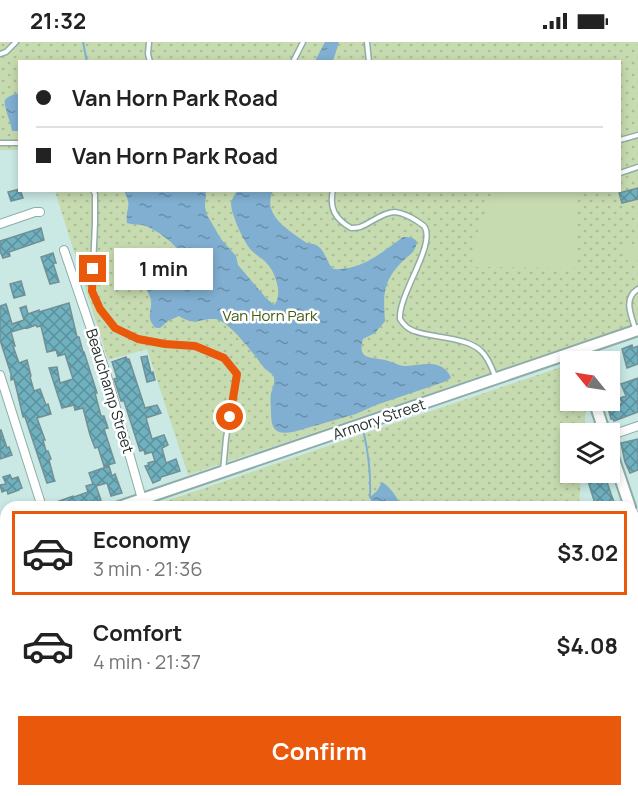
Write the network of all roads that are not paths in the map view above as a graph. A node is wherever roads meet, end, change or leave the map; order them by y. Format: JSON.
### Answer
{"nodes":[{"id":1,"x":16,"y":42,"type":"edge"},
{"id":2,"x":149,"y":42,"type":"edge"},
{"id":3,"x":303,"y":42,"type":"edge"},
{"id":4,"x":368,"y":42,"type":"edge"},
{"id":5,"x":0,"y":54,"type":"edge"},
{"id":6,"x":150,"y":60,"type":"edge"},
{"id":7,"x":294,"y":60,"type":"edge"},
{"id":8,"x":369,"y":60,"type":"edge"},
{"id":9,"x":638,"y":135,"type":"edge"},
{"id":10,"x":621,"y":140,"type":"edge"},
{"id":11,"x":0,"y":143,"type":"edge"},
{"id":12,"x":18,"y":143,"type":"edge"},
{"id":13,"x":638,"y":167,"type":"edge"},
{"id":14,"x":621,"y":173,"type":"edge"},
{"id":15,"x":94,"y":192,"type":"edge"},
{"id":16,"x":333,"y":192,"type":"edge"},
{"id":17,"x":40,"y":213,"type":"dead end"},
{"id":18,"x":0,"y":224,"type":"edge"},
{"id":19,"x":64,"y":250,"type":"dead end"},
{"id":20,"x":638,"y":289,"type":"edge"},
{"id":21,"x":637,"y":330,"type":"edge"},
{"id":22,"x":579,"y":350,"type":"joint"},
{"id":23,"x":0,"y":375,"type":"edge"},
{"id":24,"x":497,"y":379,"type":"junction"},
{"id":25,"x":638,"y":426,"type":"edge"},
{"id":26,"x":620,"y":432,"type":"edge"},
{"id":27,"x":223,"y":472,"type":"junction"},
{"id":28,"x":620,"y":477,"type":"edge"},
{"id":29,"x":142,"y":499,"type":"junction"},
{"id":30,"x":40,"y":501,"type":"edge"},
{"id":31,"x":136,"y":501,"type":"edge"},
{"id":32,"x":628,"y":501,"type":"edge"}],
"edges":[{"from":1,"to":5,"type":"lane"},
{"from":2,"to":6,"type":"lane"},
{"from":3,"to":7,"type":"lane"},
{"from":4,"to":8,"type":"lane"},
{"from":9,"to":10,"type":"lane"},
{"from":11,"to":12,"type":"lane"},
{"from":13,"to":14,"type":"lane"},
{"from":15,"to":27,"type":"lane"},
{"from":16,"to":24,"type":"lane"},
{"from":17,"to":18,"type":"street"},
{"from":19,"to":29,"type":"street","name":"Beauchamp Street"},
{"from":20,"to":21,"type":"lane"},
{"from":21,"to":22,"type":"main road","name":"Armory Street"},
{"from":22,"to":24,"type":"main road","name":"Armory Street"},
{"from":23,"to":30,"type":"street"},
{"from":24,"to":27,"type":"main road","name":"Armory Street"},
{"from":25,"to":26,"type":"street"},
{"from":27,"to":29,"type":"main road","name":"Armory Street"},
{"from":28,"to":32,"type":"main road"},
{"from":29,"to":31,"type":"main road","name":"Armory Street"}]}
